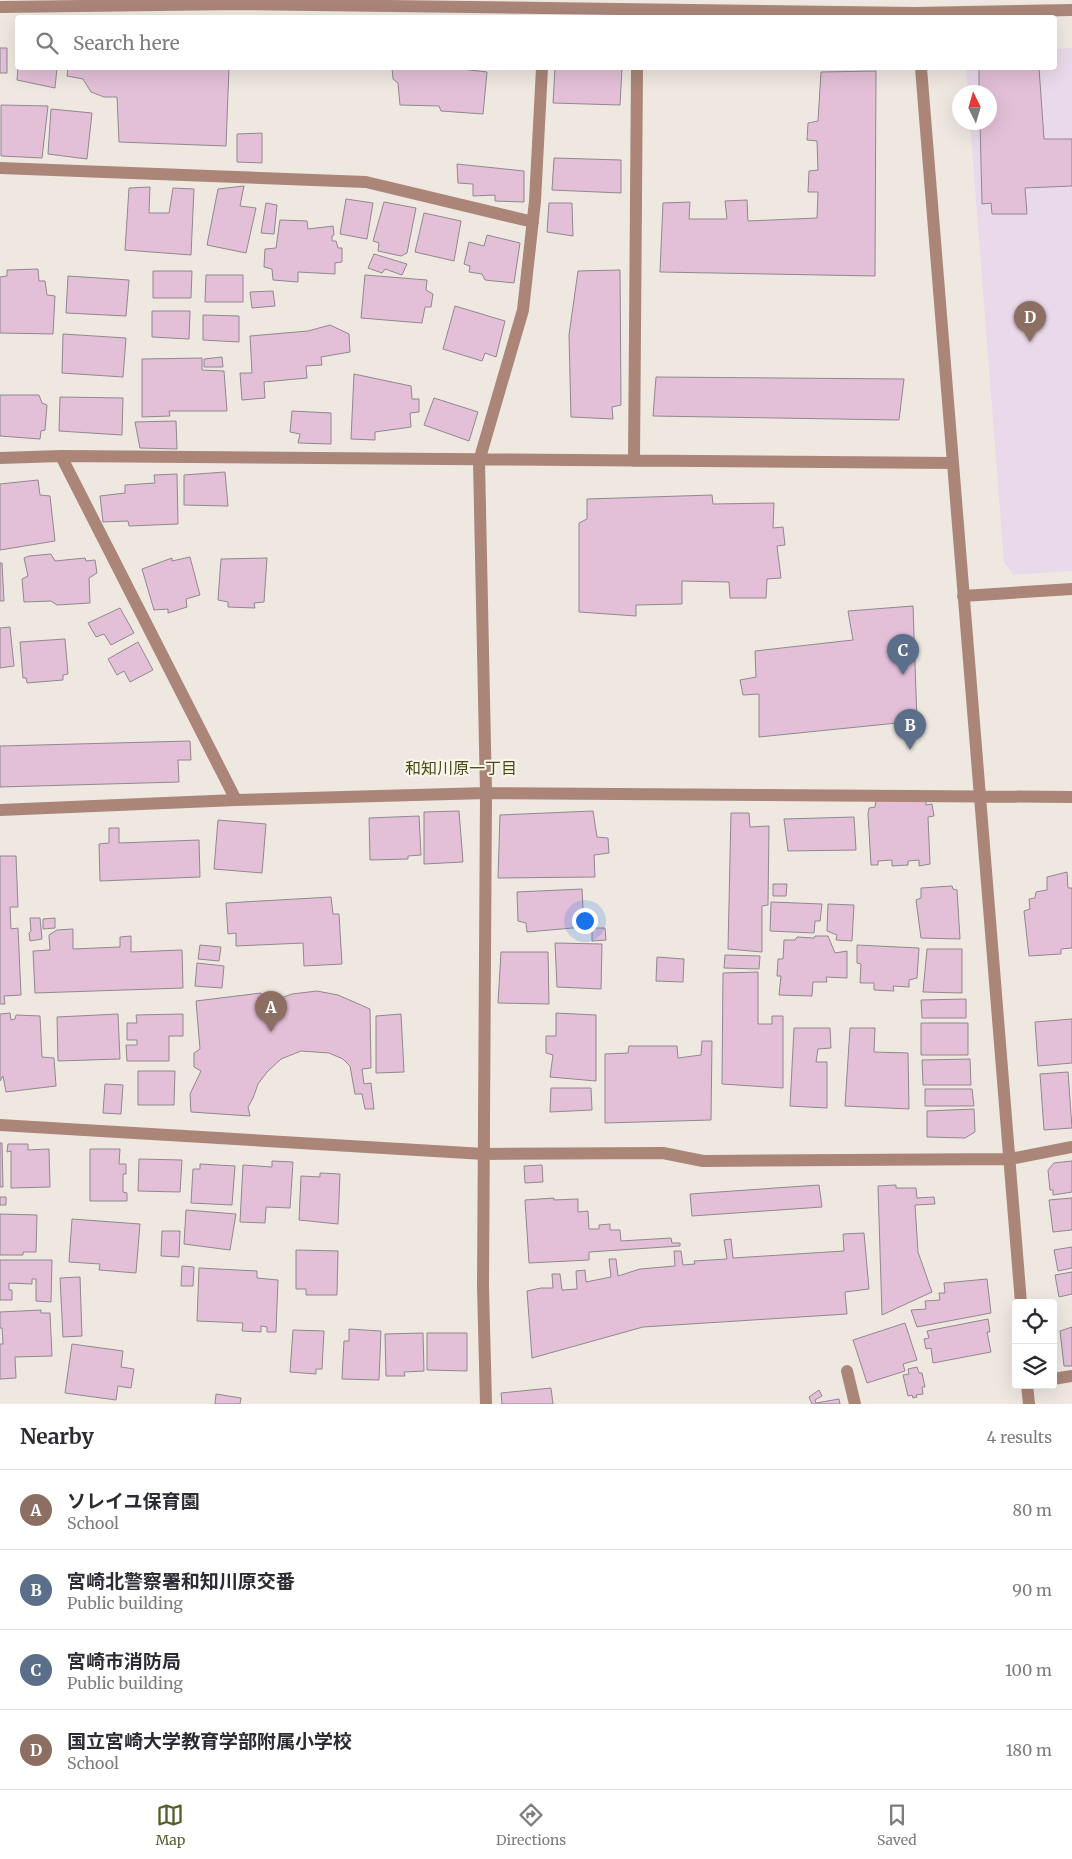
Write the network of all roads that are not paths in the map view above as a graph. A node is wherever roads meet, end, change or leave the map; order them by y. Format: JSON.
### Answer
{"nodes":[{"id":1,"x":914,"y":0,"type":"edge"},
{"id":2,"x":186,"y":2,"type":"edge"},
{"id":3,"x":426,"y":4,"type":"edge"},
{"id":4,"x":1055,"y":5,"type":"edge"},
{"id":5,"x":737,"y":6,"type":"edge"},
{"id":6,"x":0,"y":7,"type":"edge"},
{"id":7,"x":1072,"y":10,"type":"edge"},
{"id":8,"x":545,"y":13,"type":"edge"},
{"id":9,"x":638,"y":14,"type":"edge"},
{"id":10,"x":915,"y":15,"type":"edge"},
{"id":11,"x":542,"y":70,"type":"edge"},
{"id":12,"x":637,"y":70,"type":"edge"},
{"id":13,"x":920,"y":70,"type":"edge"},
{"id":14,"x":0,"y":168,"type":"edge"},
{"id":15,"x":533,"y":222,"type":"junction"},
{"id":16,"x":61,"y":456,"type":"junction"},
{"id":17,"x":0,"y":458,"type":"edge"},
{"id":18,"x":479,"y":461,"type":"junction"},
{"id":19,"x":634,"y":462,"type":"junction"},
{"id":20,"x":953,"y":463,"type":"junction"},
{"id":21,"x":1072,"y":589,"type":"edge"},
{"id":22,"x":963,"y":596,"type":"junction"},
{"id":23,"x":486,"y":793,"type":"junction"},
{"id":24,"x":980,"y":796,"type":"junction"},
{"id":25,"x":1072,"y":797,"type":"edge"},
{"id":26,"x":236,"y":800,"type":"junction"},
{"id":27,"x":0,"y":810,"type":"edge"},
{"id":28,"x":0,"y":1125,"type":"edge"},
{"id":29,"x":1072,"y":1147,"type":"edge"},
{"id":30,"x":484,"y":1154,"type":"junction"},
{"id":31,"x":1010,"y":1160,"type":"junction"},
{"id":32,"x":1021,"y":1299,"type":"edge"},
{"id":33,"x":847,"y":1371,"type":"dead end"},
{"id":34,"x":1072,"y":1376,"type":"edge"},
{"id":35,"x":1057,"y":1378,"type":"edge"},
{"id":36,"x":1027,"y":1389,"type":"edge"},
{"id":37,"x":486,"y":1404,"type":"edge"},
{"id":38,"x":855,"y":1404,"type":"edge"},
{"id":39,"x":1029,"y":1404,"type":"edge"}],
"edges":[{"from":1,"to":10,"type":"street"},
{"from":2,"to":3,"type":"street"},
{"from":2,"to":6,"type":"street"},
{"from":3,"to":8,"type":"street"},
{"from":4,"to":7,"type":"street"},
{"from":4,"to":10,"type":"street"},
{"from":5,"to":9,"type":"street"},
{"from":5,"to":10,"type":"street"},
{"from":8,"to":9,"type":"street"},
{"from":11,"to":15,"type":"street"},
{"from":12,"to":19,"type":"street"},
{"from":13,"to":20,"type":"street"},
{"from":14,"to":15,"type":"street"},
{"from":15,"to":18,"type":"street"},
{"from":16,"to":17,"type":"street"},
{"from":16,"to":18,"type":"street"},
{"from":16,"to":26,"type":"street"},
{"from":18,"to":19,"type":"street"},
{"from":18,"to":23,"type":"street"},
{"from":19,"to":20,"type":"street"},
{"from":20,"to":22,"type":"street"},
{"from":21,"to":22,"type":"street"},
{"from":22,"to":24,"type":"street"},
{"from":23,"to":24,"type":"street"},
{"from":23,"to":26,"type":"street"},
{"from":23,"to":30,"type":"street"},
{"from":24,"to":25,"type":"street"},
{"from":24,"to":31,"type":"street"},
{"from":26,"to":27,"type":"street"},
{"from":28,"to":30,"type":"street"},
{"from":29,"to":31,"type":"street"},
{"from":30,"to":31,"type":"street"},
{"from":30,"to":37,"type":"street"},
{"from":31,"to":32,"type":"street"},
{"from":33,"to":38,"type":"street"},
{"from":34,"to":35,"type":"street"},
{"from":36,"to":39,"type":"street"}]}
